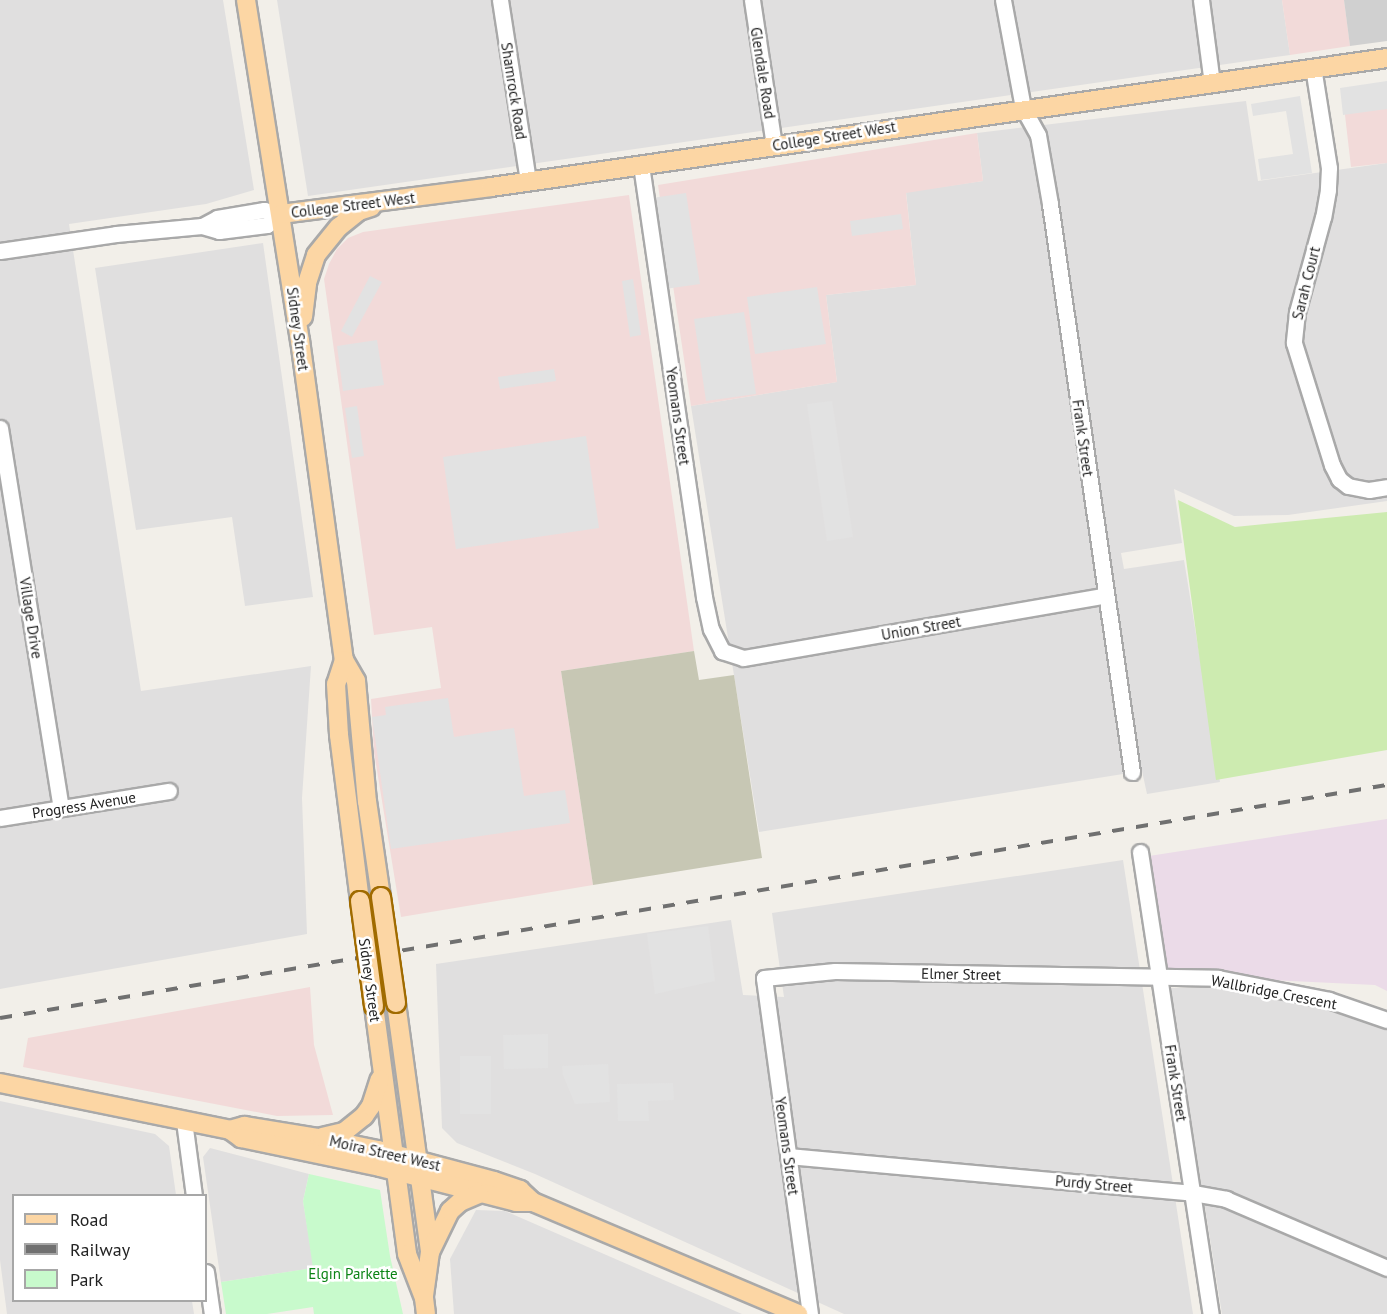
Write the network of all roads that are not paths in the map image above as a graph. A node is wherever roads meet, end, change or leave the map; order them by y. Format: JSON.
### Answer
{"nodes":[{"id":1,"x":246,"y":0,"type":"edge"},
{"id":2,"x":500,"y":0,"type":"edge"},
{"id":3,"x":752,"y":0,"type":"edge"},
{"id":4,"x":1003,"y":0,"type":"edge"},
{"id":5,"x":1201,"y":0,"type":"edge"},
{"id":6,"x":1387,"y":58,"type":"edge"},
{"id":7,"x":1312,"y":67,"type":"junction"},
{"id":8,"x":1212,"y":83,"type":"junction"},
{"id":9,"x":1023,"y":108,"type":"junction"},
{"id":10,"x":774,"y":146,"type":"junction"},
{"id":11,"x":641,"y":165,"type":"junction"},
{"id":12,"x":528,"y":181,"type":"junction"},
{"id":13,"x":390,"y":201,"type":"junction"},
{"id":14,"x":281,"y":214,"type":"junction"},
{"id":15,"x":0,"y":251,"type":"edge"},
{"id":16,"x":300,"y":340,"type":"junction"},
{"id":17,"x":1,"y":437,"type":"edge"},
{"id":18,"x":1387,"y":487,"type":"edge"},
{"id":19,"x":1106,"y":595,"type":"junction"},
{"id":20,"x":736,"y":656,"type":"joint"},
{"id":21,"x":344,"y":660,"type":"junction"},
{"id":22,"x":1132,"y":772,"type":"dead end"},
{"id":23,"x":169,"y":791,"type":"dead end"},
{"id":24,"x":61,"y":808,"type":"junction"},
{"id":25,"x":0,"y":818,"type":"edge"},
{"id":26,"x":1140,"y":852,"type":"dead end"},
{"id":27,"x":764,"y":978,"type":"joint"},
{"id":28,"x":1159,"y":978,"type":"junction"},
{"id":29,"x":1387,"y":1020,"type":"edge"},
{"id":30,"x":382,"y":1071,"type":"junction"},
{"id":31,"x":0,"y":1083,"type":"edge"},
{"id":32,"x":184,"y":1120,"type":"junction"},
{"id":33,"x":230,"y":1130,"type":"junction"},
{"id":34,"x":319,"y":1138,"type":"junction"},
{"id":35,"x":788,"y":1156,"type":"junction"},
{"id":36,"x":394,"y":1162,"type":"junction"},
{"id":37,"x":419,"y":1169,"type":"junction"},
{"id":38,"x":1193,"y":1192,"type":"junction"},
{"id":39,"x":194,"y":1194,"type":"edge"},
{"id":40,"x":479,"y":1194,"type":"junction"},
{"id":41,"x":533,"y":1202,"type":"junction"},
{"id":42,"x":430,"y":1252,"type":"junction"},
{"id":43,"x":1387,"y":1268,"type":"edge"},
{"id":44,"x":207,"y":1279,"type":"edge"},
{"id":45,"x":425,"y":1306,"type":"edge"},
{"id":46,"x":212,"y":1314,"type":"edge"},
{"id":47,"x":798,"y":1314,"type":"edge"},
{"id":48,"x":810,"y":1314,"type":"edge"},
{"id":49,"x":1211,"y":1314,"type":"edge"}],
"edges":[{"from":1,"to":14,"type":"main road","name":"Sidney Street"},
{"from":2,"to":12,"type":"street","name":"Shamrock Road"},
{"from":3,"to":10,"type":"street","name":"Glendale Road"},
{"from":4,"to":9,"type":"street","name":"Frank Street"},
{"from":5,"to":8,"type":"street"},
{"from":6,"to":7,"type":"main road","name":"College Street West"},
{"from":7,"to":8,"type":"main road","name":"College Street West"},
{"from":7,"to":18,"type":"street","name":"Sarah Court"},
{"from":8,"to":9,"type":"main road","name":"College Street West"},
{"from":9,"to":10,"type":"main road","name":"College Street West"},
{"from":9,"to":19,"type":"street","name":"Frank Street"},
{"from":10,"to":11,"type":"main road","name":"College Street West"},
{"from":11,"to":12,"type":"main road","name":"College Street West"},
{"from":11,"to":20,"type":"street","name":"Yeomans Street"},
{"from":12,"to":13,"type":"main road","name":"College Street West"},
{"from":13,"to":14,"type":"main road","name":"College Street West"},
{"from":13,"to":16,"type":"main road"},
{"from":14,"to":15,"type":"street","name":"College Street West"},
{"from":14,"to":16,"type":"main road","name":"Sidney Street"},
{"from":16,"to":21,"type":"main road","name":"Sidney Street"},
{"from":17,"to":24,"type":"street","name":"Village Drive"},
{"from":19,"to":20,"type":"street","name":"Union Street"},
{"from":19,"to":22,"type":"street","name":"Frank Street"},
{"from":21,"to":30,"type":"main road","name":"Sidney Street","bridge":true},
{"from":21,"to":37,"type":"main road","name":"Sidney Street","bridge":true},
{"from":23,"to":24,"type":"street","name":"Progress Avenue"},
{"from":24,"to":25,"type":"street","name":"Progress Avenue"},
{"from":26,"to":28,"type":"street","name":"Frank Street"},
{"from":27,"to":28,"type":"street","name":"Elmer Street"},
{"from":27,"to":35,"type":"street","name":"Yeomans Street"},
{"from":28,"to":29,"type":"street","name":"Wallbridge Crescent"},
{"from":28,"to":38,"type":"street","name":"Frank Street"},
{"from":30,"to":34,"type":"main road"},
{"from":30,"to":36,"type":"main road","name":"Sidney Street"},
{"from":31,"to":32,"type":"main road","name":"Moira Street West"},
{"from":32,"to":33,"type":"main road","name":"Moira Street West"},
{"from":32,"to":39,"type":"street"},
{"from":33,"to":34,"type":"main road","name":"Moira Street West"},
{"from":33,"to":36,"type":"main road","name":"Moira Street West"},
{"from":34,"to":36,"type":"main road","name":"Moira Street West"},
{"from":35,"to":38,"type":"street","name":"Purdy Street"},
{"from":35,"to":48,"type":"street","name":"Yeomans Street"},
{"from":36,"to":37,"type":"main road","name":"Moira Street West"},
{"from":36,"to":45,"type":"main road","name":"Sidney Street"},
{"from":37,"to":40,"type":"main road","name":"Moira Street West"},
{"from":37,"to":41,"type":"main road","name":"Moira Street West"},
{"from":37,"to":42,"type":"main road","name":"Sidney Street"},
{"from":38,"to":43,"type":"street","name":"Purdy Street"},
{"from":38,"to":49,"type":"street","name":"Frank Street"},
{"from":40,"to":41,"type":"main road","name":"Moira Street West"},
{"from":40,"to":42,"type":"main road"},
{"from":41,"to":47,"type":"main road","name":"Moira Street West"},
{"from":42,"to":45,"type":"main road","name":"Sidney Street"},
{"from":44,"to":46,"type":"street"}]}
